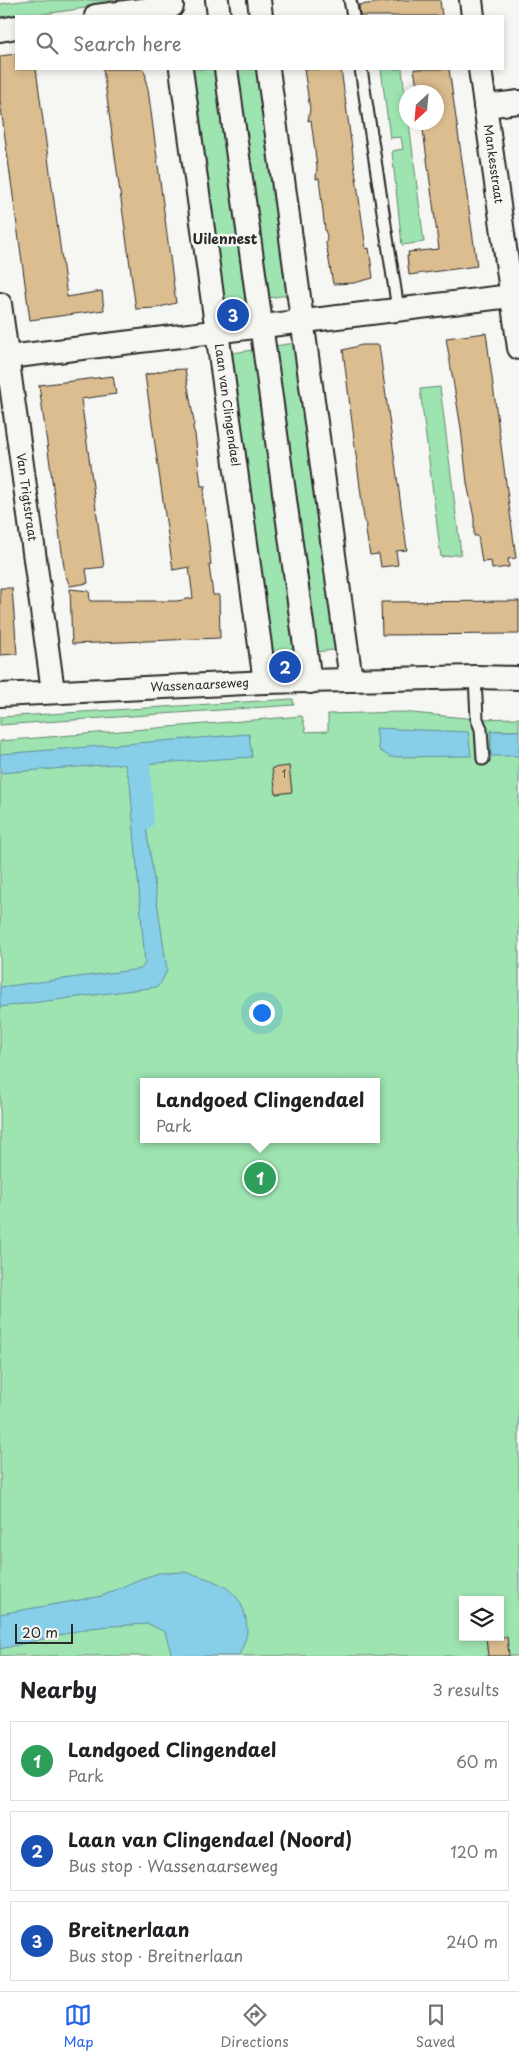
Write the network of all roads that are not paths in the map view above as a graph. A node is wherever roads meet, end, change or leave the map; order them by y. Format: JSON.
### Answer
{"nodes":[{"id":1,"x":217,"y":0,"type":"edge"},
{"id":2,"x":259,"y":0,"type":"edge"},
{"id":3,"x":350,"y":0,"type":"edge"},
{"id":4,"x":471,"y":0,"type":"edge"},
{"id":5,"x":173,"y":7,"type":"edge"},
{"id":6,"x":105,"y":15,"type":"edge"},
{"id":7,"x":219,"y":15,"type":"edge"},
{"id":8,"x":261,"y":15,"type":"edge"},
{"id":9,"x":352,"y":15,"type":"edge"},
{"id":10,"x":473,"y":15,"type":"edge"},
{"id":11,"x":15,"y":27,"type":"edge"},
{"id":12,"x":0,"y":30,"type":"edge"},
{"id":13,"x":181,"y":70,"type":"edge"},
{"id":14,"x":226,"y":70,"type":"edge"},
{"id":15,"x":268,"y":70,"type":"edge"},
{"id":16,"x":361,"y":70,"type":"edge"},
{"id":17,"x":480,"y":70,"type":"edge"},
{"id":18,"x":519,"y":102,"type":"edge"},
{"id":19,"x":485,"y":106,"type":"junction"},
{"id":20,"x":516,"y":296,"type":"edge"},
{"id":21,"x":0,"y":304,"type":"edge"},
{"id":22,"x":398,"y":309,"type":"junction"},
{"id":23,"x":304,"y":321,"type":"junction"},
{"id":24,"x":261,"y":326,"type":"junction"},
{"id":25,"x":216,"y":331,"type":"junction"},
{"id":26,"x":519,"y":348,"type":"edge"},
{"id":27,"x":4,"y":357,"type":"edge"},
{"id":28,"x":475,"y":677,"type":"junction"},
{"id":29,"x":519,"y":678,"type":"edge"},
{"id":30,"x":351,"y":680,"type":"junction"},
{"id":31,"x":265,"y":682,"type":"junction"},
{"id":32,"x":310,"y":682,"type":"junction"},
{"id":33,"x":53,"y":691,"type":"junction"},
{"id":34,"x":0,"y":695,"type":"edge"},
{"id":35,"x":482,"y":759,"type":"dead end"}],
"edges":[{"from":1,"to":7,"type":"street"},
{"from":2,"to":8,"type":"street"},
{"from":3,"to":9,"type":"lane"},
{"from":4,"to":10,"type":"street"},
{"from":5,"to":6,"type":"street"},
{"from":11,"to":12,"type":"street"},
{"from":13,"to":25,"type":"street","name":"Laan van Clingendael"},
{"from":14,"to":24,"type":"street"},
{"from":15,"to":23,"type":"street"},
{"from":16,"to":22,"type":"lane"},
{"from":17,"to":19,"type":"street","name":"Mankesstraat"},
{"from":18,"to":19,"type":"street"},
{"from":19,"to":20,"type":"street","name":"Mankesstraat"},
{"from":20,"to":22,"type":"street"},
{"from":20,"to":26,"type":"street","name":"Mankesstraat"},
{"from":21,"to":27,"type":"street","name":"Van Trigtstraat"},
{"from":22,"to":23,"type":"street"},
{"from":23,"to":24,"type":"street"},
{"from":23,"to":30,"type":"street"},
{"from":24,"to":25,"type":"street"},
{"from":24,"to":32,"type":"street"},
{"from":25,"to":27,"type":"street"},
{"from":25,"to":31,"type":"street","name":"Laan van Clingendael"},
{"from":27,"to":33,"type":"street","name":"Van Trigtstraat"},
{"from":28,"to":29,"type":"street","name":"Wassenaarseweg"},
{"from":28,"to":30,"type":"street","name":"Wassenaarseweg"},
{"from":28,"to":35,"type":"lane"},
{"from":30,"to":32,"type":"street","name":"Wassenaarseweg"},
{"from":31,"to":32,"type":"street","name":"Wassenaarseweg"},
{"from":31,"to":33,"type":"street","name":"Wassenaarseweg"},
{"from":33,"to":34,"type":"street","name":"Wassenaarseweg"}]}
